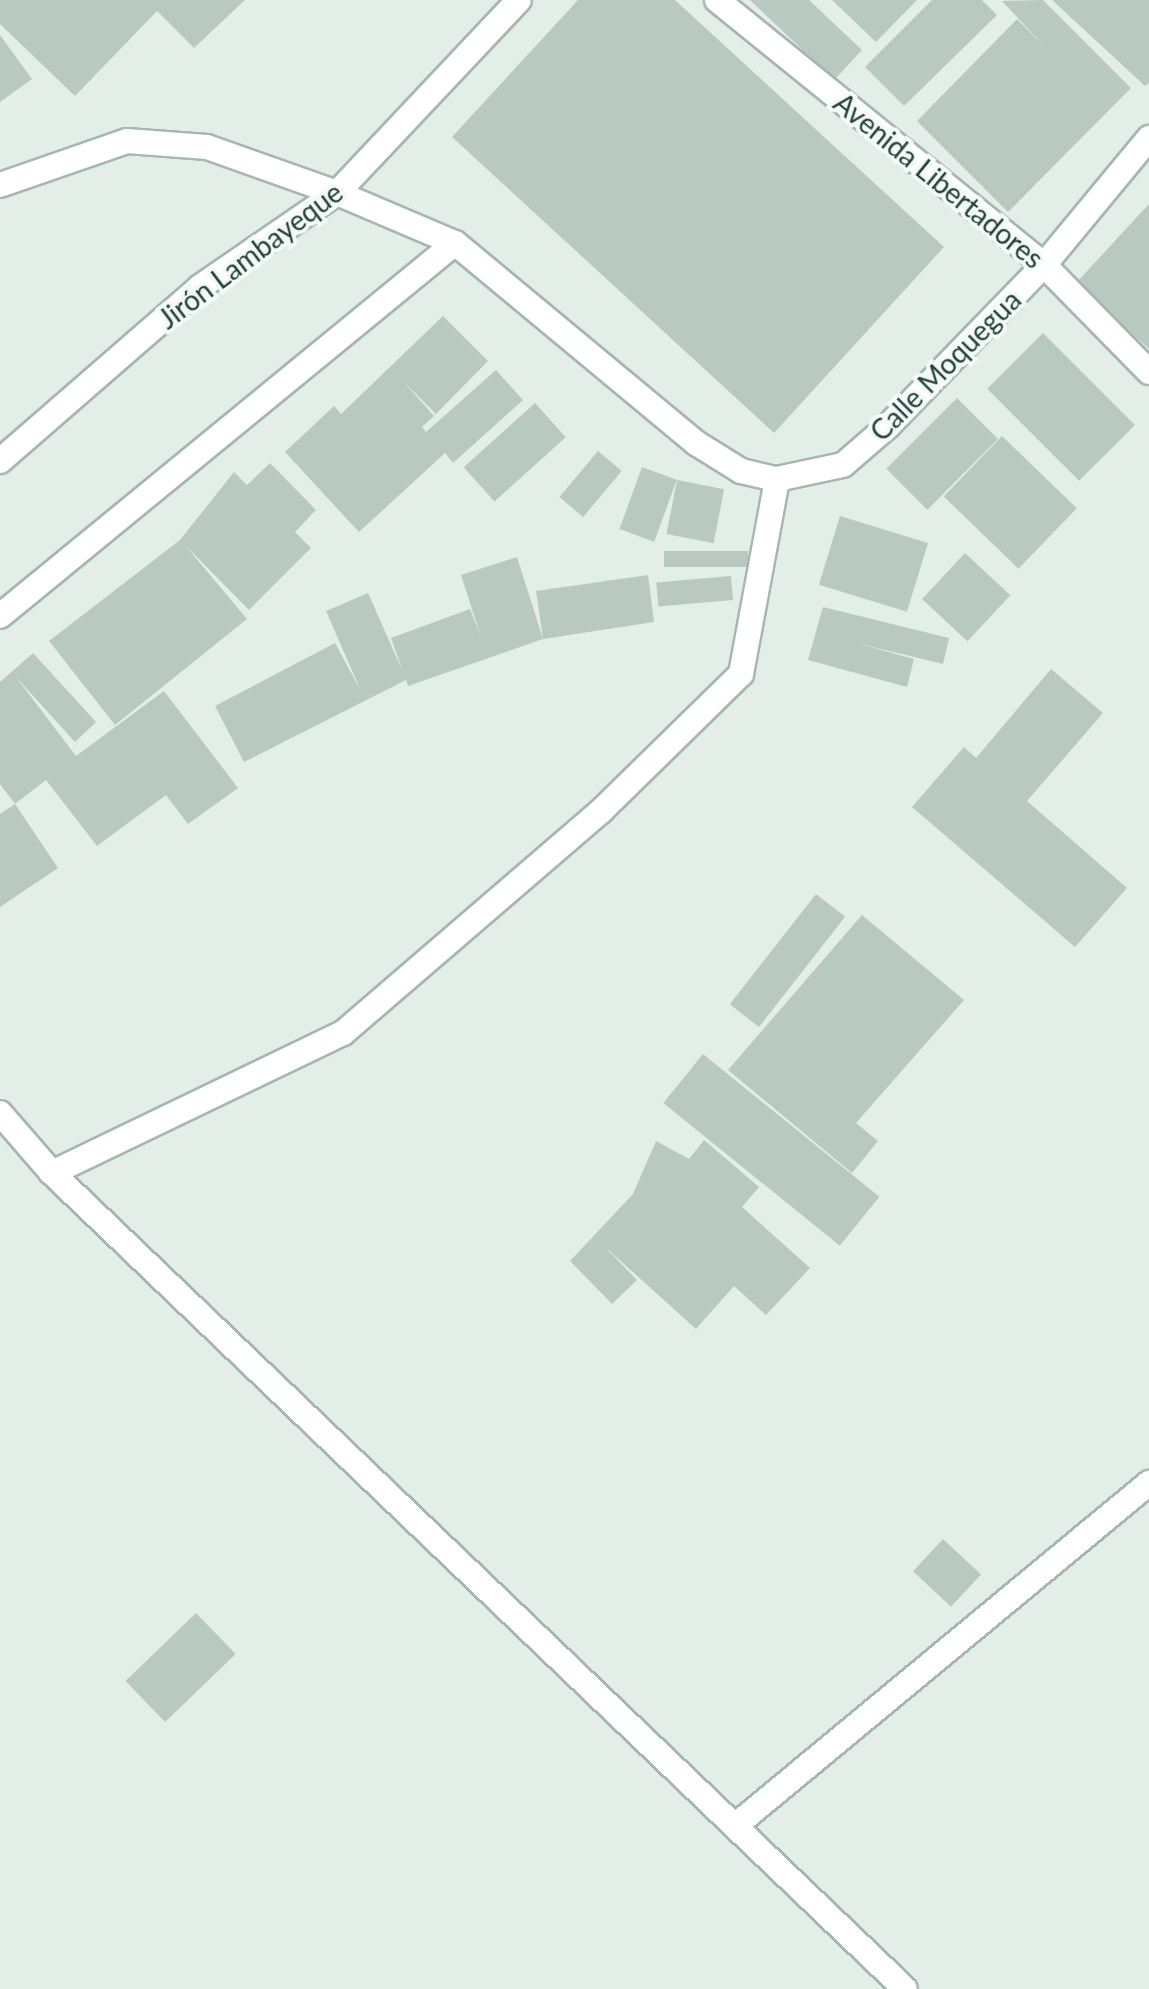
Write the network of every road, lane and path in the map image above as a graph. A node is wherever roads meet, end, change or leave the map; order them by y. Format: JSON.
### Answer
{"nodes":[{"id":1,"x":519,"y":0,"type":"edge"},
{"id":2,"x":717,"y":0,"type":"edge"},
{"id":3,"x":1149,"y":138,"type":"edge"},
{"id":4,"x":0,"y":185,"type":"edge"},
{"id":5,"x":337,"y":193,"type":"junction"},
{"id":6,"x":455,"y":243,"type":"junction"},
{"id":7,"x":1044,"y":265,"type":"junction"},
{"id":8,"x":1149,"y":372,"type":"edge"},
{"id":9,"x":0,"y":461,"type":"edge"},
{"id":10,"x":777,"y":479,"type":"junction"},
{"id":11,"x":0,"y":616,"type":"edge"},
{"id":12,"x":0,"y":1113,"type":"edge"},
{"id":13,"x":52,"y":1173,"type":"junction"},
{"id":14,"x":1149,"y":1483,"type":"edge"},
{"id":15,"x":735,"y":1826,"type":"junction"},
{"id":16,"x":905,"y":1989,"type":"edge"}],
"edges":[{"from":1,"to":5,"type":"street","name":"Jirón Lambayeque"},
{"from":2,"to":7,"type":"street","name":"Avenida Libertadores"},
{"from":3,"to":7,"type":"street","name":"Calle Moquegua"},
{"from":4,"to":5,"type":"street"},
{"from":5,"to":6,"type":"street"},
{"from":5,"to":9,"type":"street","name":"Jirón Lambayeque"},
{"from":6,"to":10,"type":"street"},
{"from":6,"to":11,"type":"street"},
{"from":7,"to":8,"type":"street","name":"Avenida Libertadores"},
{"from":7,"to":10,"type":"street","name":"Calle Moquegua"},
{"from":10,"to":13,"type":"street"},
{"from":12,"to":13,"type":"street"},
{"from":13,"to":15,"type":"street"},
{"from":14,"to":15,"type":"street"},
{"from":15,"to":16,"type":"street"}]}
